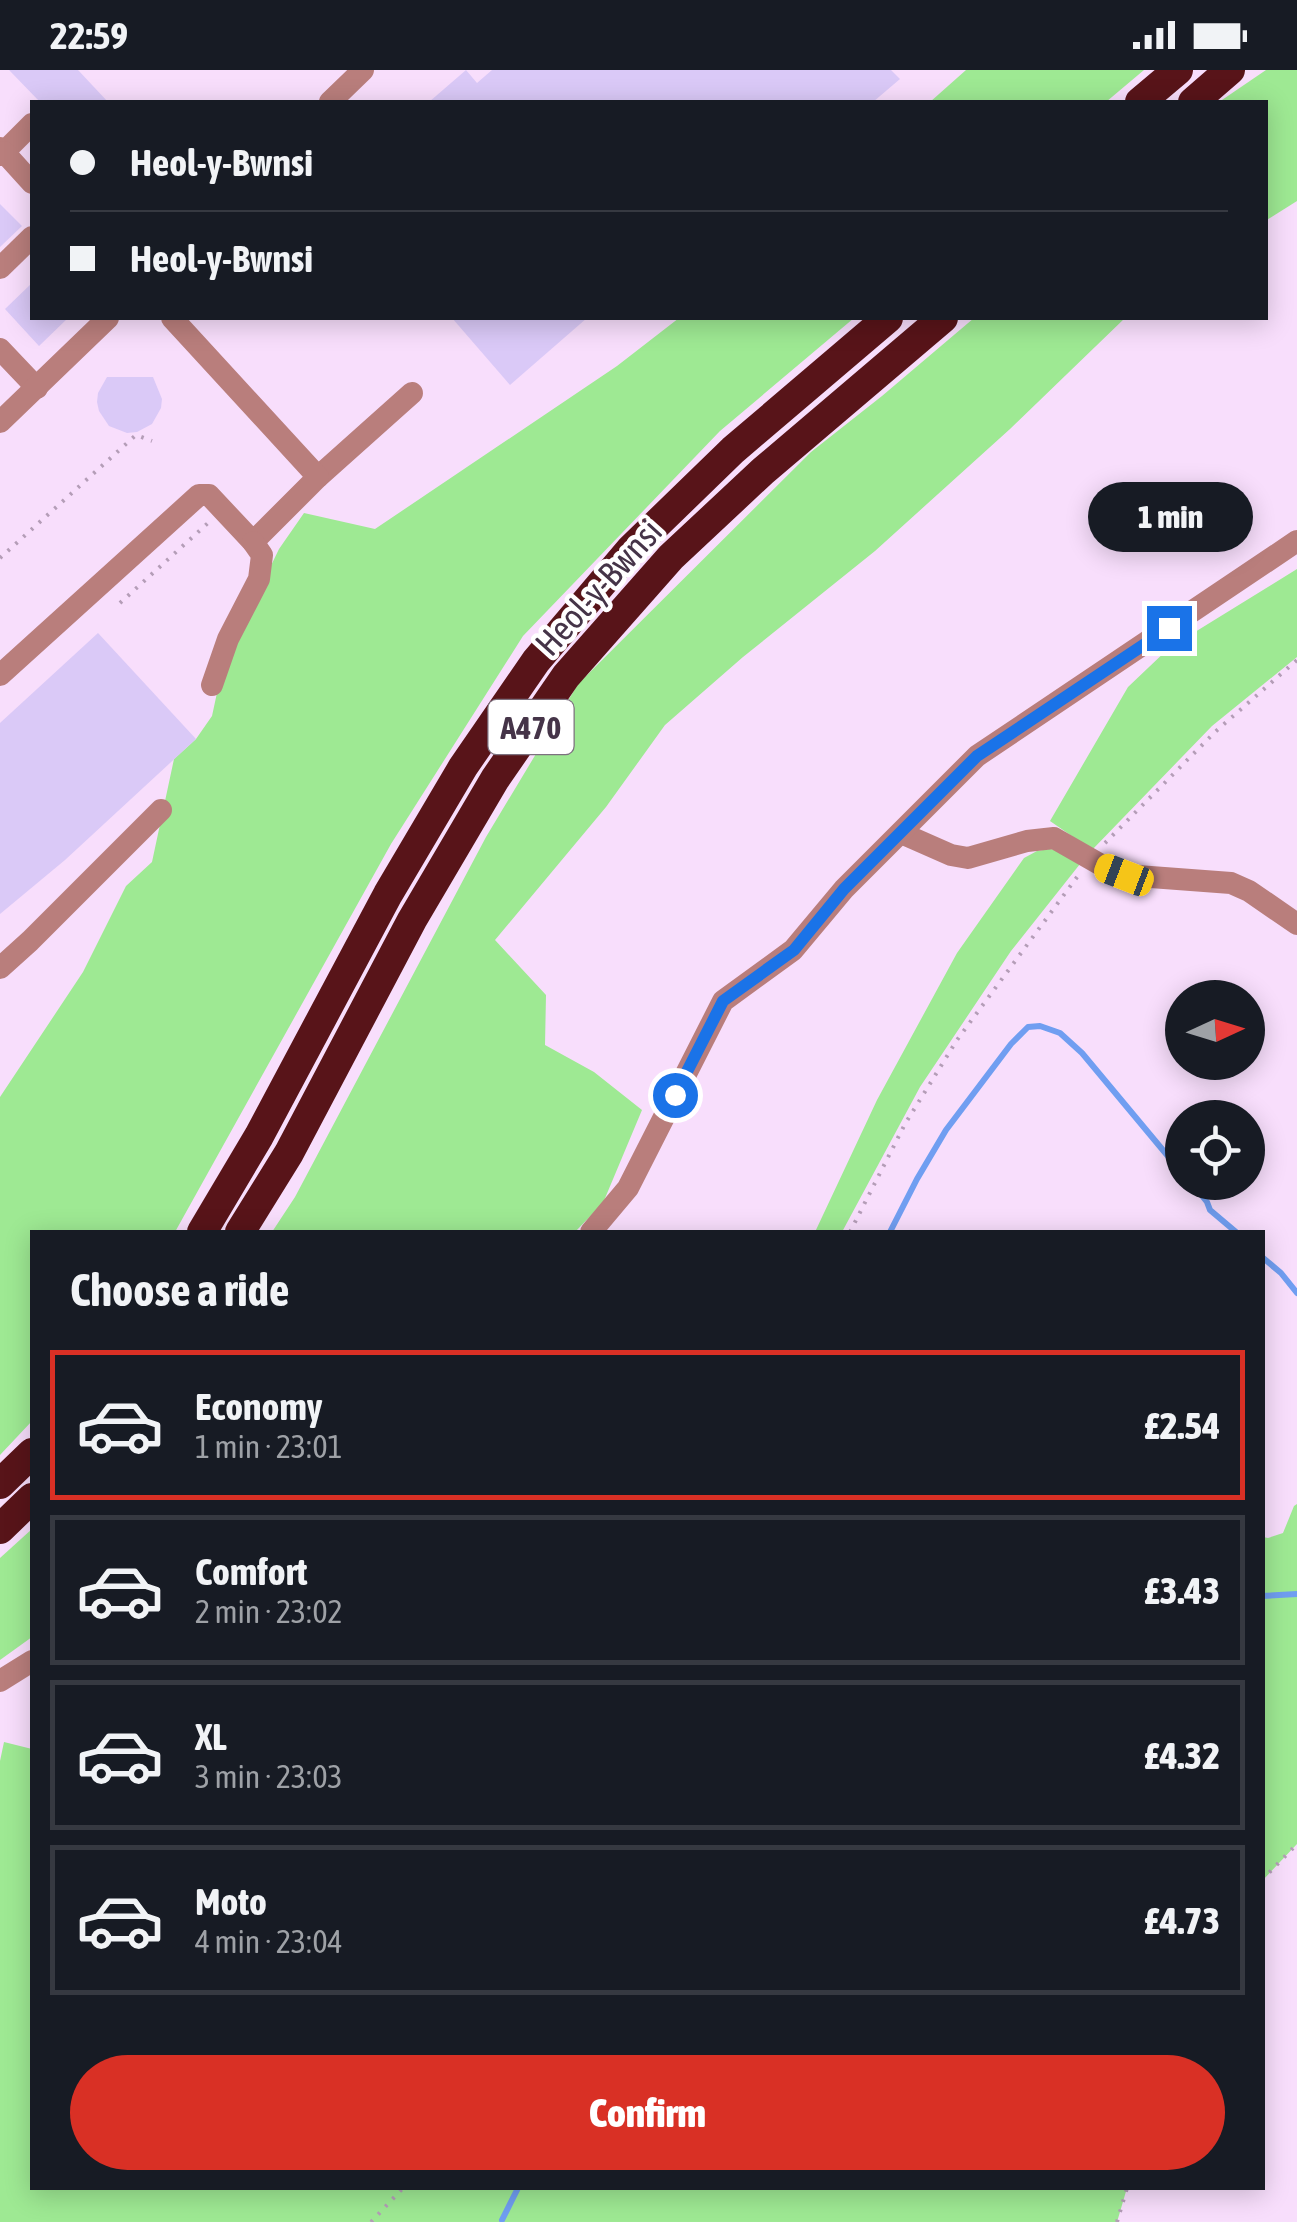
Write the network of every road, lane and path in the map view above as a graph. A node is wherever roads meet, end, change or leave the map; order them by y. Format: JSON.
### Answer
{"nodes":[{"id":1,"x":363,"y":70,"type":"edge"},
{"id":2,"x":1178,"y":70,"type":"edge"},
{"id":3,"x":1230,"y":70,"type":"edge"},
{"id":4,"x":332,"y":100,"type":"edge"},
{"id":5,"x":1142,"y":100,"type":"edge"},
{"id":6,"x":1195,"y":100,"type":"edge"},
{"id":7,"x":30,"y":126,"type":"edge"},
{"id":8,"x":1,"y":152,"type":"edge"},
{"id":9,"x":30,"y":181,"type":"edge"},
{"id":10,"x":30,"y":239,"type":"edge"},
{"id":11,"x":0,"y":268,"type":"edge"},
{"id":12,"x":106,"y":320,"type":"edge"},
{"id":13,"x":174,"y":320,"type":"edge"},
{"id":14,"x":886,"y":320,"type":"edge"},
{"id":15,"x":941,"y":320,"type":"edge"},
{"id":16,"x":0,"y":349,"type":"edge"},
{"id":17,"x":37,"y":388,"type":"junction"},
{"id":18,"x":412,"y":393,"type":"dead end"},
{"id":19,"x":0,"y":422,"type":"edge"},
{"id":20,"x":152,"y":441,"type":"dead end"},
{"id":21,"x":318,"y":477,"type":"junction"},
{"id":22,"x":223,"y":510,"type":"junction"},
{"id":23,"x":253,"y":542,"type":"junction"},
{"id":24,"x":1297,"y":542,"type":"edge"},
{"id":25,"x":0,"y":558,"type":"edge"},
{"id":26,"x":120,"y":603,"type":"dead end"},
{"id":27,"x":1297,"y":660,"type":"edge"},
{"id":28,"x":0,"y":675,"type":"edge"},
{"id":29,"x":212,"y":685,"type":"dead end"},
{"id":30,"x":162,"y":810,"type":"dead end"},
{"id":31,"x":901,"y":833,"type":"junction"},
{"id":32,"x":1091,"y":859,"type":"junction"},
{"id":33,"x":1297,"y":924,"type":"edge"},
{"id":34,"x":0,"y":968,"type":"edge"},
{"id":35,"x":203,"y":1230,"type":"edge"},
{"id":36,"x":241,"y":1230,"type":"edge"},
{"id":37,"x":594,"y":1230,"type":"edge"},
{"id":38,"x":851,"y":1230,"type":"edge"},
{"id":39,"x":30,"y":1454,"type":"edge"},
{"id":40,"x":0,"y":1484,"type":"edge"},
{"id":41,"x":30,"y":1500,"type":"edge"},
{"id":42,"x":0,"y":1529,"type":"edge"},
{"id":43,"x":30,"y":1662,"type":"edge"},
{"id":44,"x":0,"y":1681,"type":"edge"},
{"id":45,"x":1297,"y":1844,"type":"edge"},
{"id":46,"x":1265,"y":1877,"type":"edge"},
{"id":47,"x":401,"y":2190,"type":"edge"},
{"id":48,"x":1126,"y":2190,"type":"edge"},
{"id":49,"x":371,"y":2222,"type":"edge"},
{"id":50,"x":1117,"y":2222,"type":"edge"}],
"edges":[{"from":1,"to":4,"type":"street"},
{"from":2,"to":5,"type":"highway"},
{"from":3,"to":6,"type":"highway"},
{"from":7,"to":8,"type":"street"},
{"from":8,"to":9,"type":"street"},
{"from":10,"to":11,"type":"street"},
{"from":12,"to":17,"type":"street"},
{"from":13,"to":21,"type":"street"},
{"from":14,"to":35,"type":"highway","name":"Heol-y-Bwnsi","number":"A470"},
{"from":15,"to":36,"type":"highway","name":"Heol-y-Bwnsi","number":"A470"},
{"from":16,"to":17,"type":"street"},
{"from":17,"to":19,"type":"street"},
{"from":18,"to":21,"type":"street"},
{"from":20,"to":25,"type":"path"},
{"from":21,"to":23,"type":"street"},
{"from":22,"to":23,"type":"street"},
{"from":22,"to":26,"type":"path"},
{"from":22,"to":28,"type":"street"},
{"from":23,"to":29,"type":"street"},
{"from":24,"to":31,"type":"street"},
{"from":27,"to":32,"type":"path"},
{"from":30,"to":34,"type":"street"},
{"from":31,"to":32,"type":"street"},
{"from":31,"to":37,"type":"street"},
{"from":32,"to":33,"type":"street"},
{"from":32,"to":38,"type":"path"},
{"from":39,"to":40,"type":"highway"},
{"from":41,"to":42,"type":"highway"},
{"from":43,"to":44,"type":"street"},
{"from":45,"to":46,"type":"path"},
{"from":47,"to":49,"type":"path"},
{"from":48,"to":50,"type":"path"}]}
